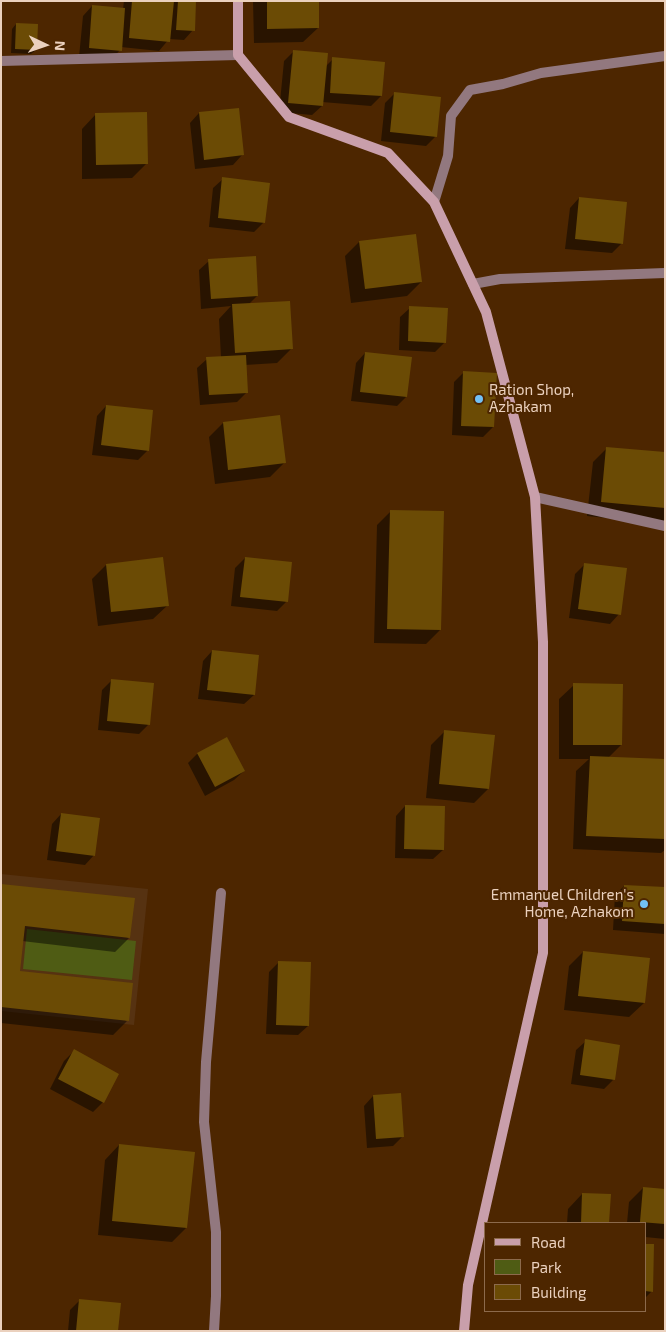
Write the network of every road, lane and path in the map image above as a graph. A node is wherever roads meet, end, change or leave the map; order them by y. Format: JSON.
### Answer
{"nodes":[{"id":1,"x":238,"y":1,"type":"edge"},
{"id":2,"x":238,"y":55,"type":"junction"},
{"id":3,"x":665,"y":56,"type":"edge"},
{"id":4,"x":1,"y":60,"type":"edge"},
{"id":5,"x":434,"y":202,"type":"junction"},
{"id":6,"x":665,"y":274,"type":"edge"},
{"id":7,"x":473,"y":284,"type":"junction"},
{"id":8,"x":535,"y":497,"type":"junction"},
{"id":9,"x":665,"y":526,"type":"edge"},
{"id":10,"x":221,"y":893,"type":"dead end"},
{"id":11,"x":214,"y":1331,"type":"edge"},
{"id":12,"x":464,"y":1331,"type":"edge"}],
"edges":[{"from":1,"to":2,"type":"main road"},
{"from":2,"to":4,"type":"street"},
{"from":2,"to":5,"type":"main road"},
{"from":3,"to":5,"type":"street"},
{"from":5,"to":7,"type":"main road"},
{"from":6,"to":7,"type":"street"},
{"from":7,"to":8,"type":"main road"},
{"from":8,"to":9,"type":"street"},
{"from":8,"to":12,"type":"main road"},
{"from":10,"to":11,"type":"street"}]}
